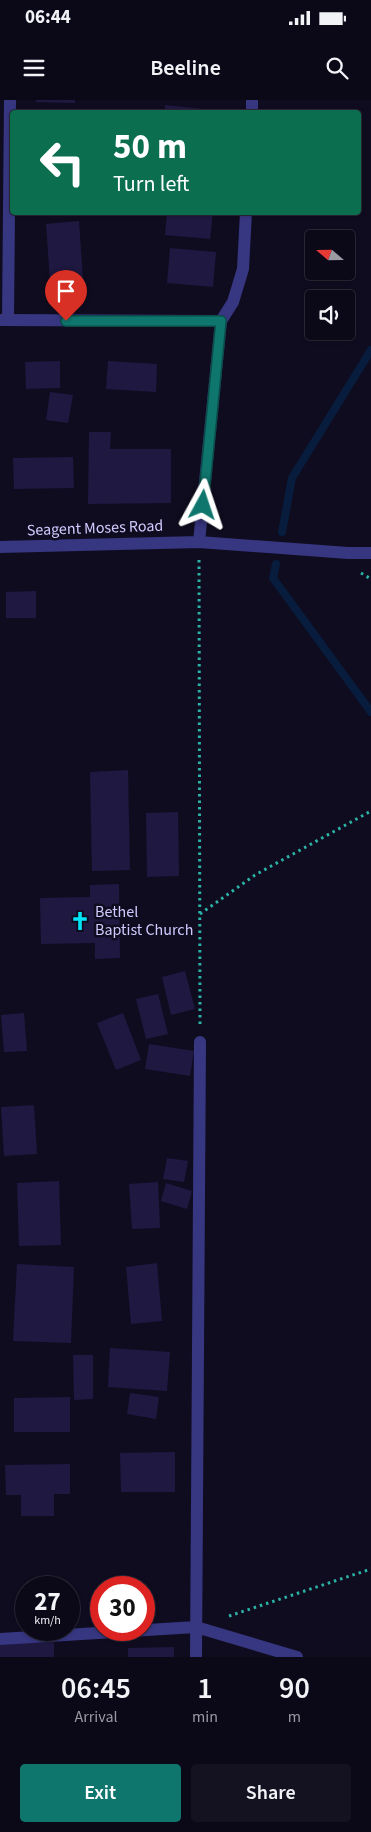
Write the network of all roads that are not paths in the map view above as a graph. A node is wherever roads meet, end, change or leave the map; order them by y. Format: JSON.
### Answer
{"nodes":[{"id":1,"x":10,"y":100,"type":"edge"},
{"id":2,"x":246,"y":215,"type":"edge"},
{"id":3,"x":4,"y":320,"type":"edge"},
{"id":4,"x":221,"y":321,"type":"junction"},
{"id":5,"x":199,"y":542,"type":"junction"},
{"id":6,"x":0,"y":547,"type":"edge"},
{"id":7,"x":371,"y":553,"type":"edge"},
{"id":8,"x":200,"y":1042,"type":"road end"},
{"id":9,"x":196,"y":1627,"type":"junction"},
{"id":10,"x":0,"y":1639,"type":"edge"},
{"id":11,"x":196,"y":1657,"type":"edge"},
{"id":12,"x":297,"y":1657,"type":"edge"}],
"edges":[{"from":1,"to":3,"type":"street"},
{"from":2,"to":4,"type":"street"},
{"from":3,"to":4,"type":"street"},
{"from":4,"to":5,"type":"street"},
{"from":5,"to":6,"type":"street","name":"Seagent Moses Road"},
{"from":5,"to":7,"type":"street","name":"Seagent Moses Road"},
{"from":8,"to":9,"type":"street"},
{"from":9,"to":10,"type":"street"},
{"from":9,"to":11,"type":"street"},
{"from":9,"to":12,"type":"street"}]}
